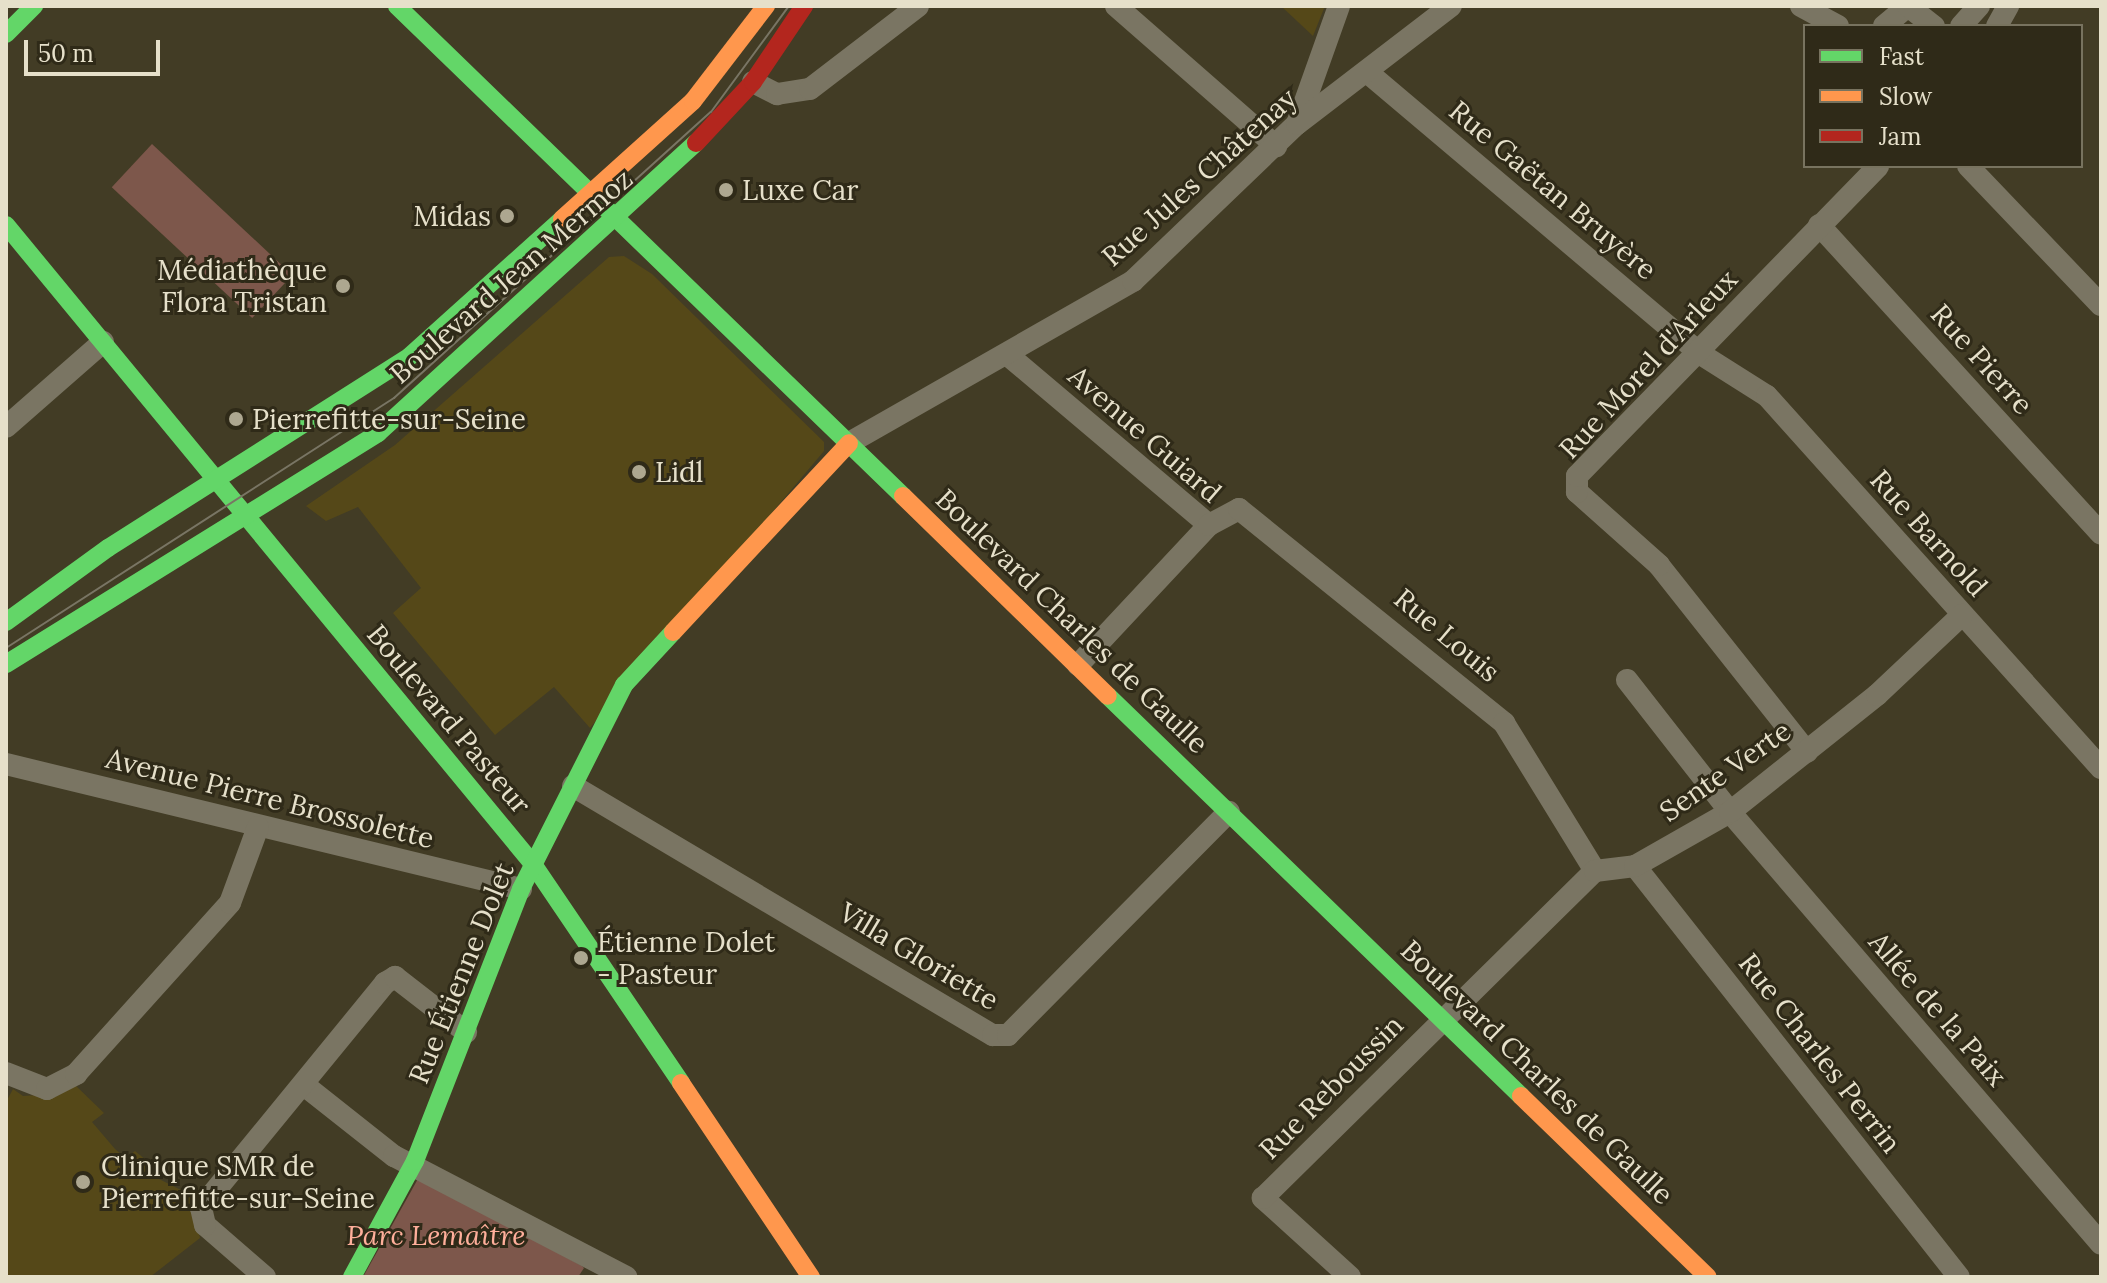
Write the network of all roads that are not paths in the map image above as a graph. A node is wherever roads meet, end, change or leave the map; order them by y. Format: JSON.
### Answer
{"nodes":[{"id":1,"x":34,"y":6,"type":"edge"},
{"id":2,"x":397,"y":6,"type":"edge"},
{"id":3,"x":766,"y":6,"type":"edge"},
{"id":4,"x":804,"y":6,"type":"edge"},
{"id":5,"x":918,"y":6,"type":"edge"},
{"id":6,"x":1116,"y":6,"type":"edge"},
{"id":7,"x":1339,"y":6,"type":"edge"},
{"id":8,"x":1451,"y":6,"type":"edge"},
{"id":9,"x":1801,"y":6,"type":"edge"},
{"id":10,"x":1908,"y":6,"type":"edge"},
{"id":11,"x":1979,"y":6,"type":"edge"},
{"id":12,"x":2008,"y":6,"type":"edge"},
{"id":13,"x":1834,"y":24,"type":"edge"},
{"id":14,"x":1886,"y":24,"type":"edge"},
{"id":15,"x":1931,"y":24,"type":"edge"},
{"id":16,"x":1963,"y":24,"type":"edge"},
{"id":17,"x":1998,"y":24,"type":"edge"},
{"id":18,"x":6,"y":34,"type":"edge"},
{"id":19,"x":1367,"y":72,"type":"junction"},
{"id":20,"x":753,"y":82,"type":"junction"},
{"id":21,"x":1297,"y":124,"type":"junction"},
{"id":22,"x":1276,"y":146,"type":"junction"},
{"id":23,"x":1876,"y":168,"type":"edge"},
{"id":24,"x":1970,"y":168,"type":"edge"},
{"id":25,"x":588,"y":192,"type":"junction"},
{"id":26,"x":618,"y":221,"type":"junction"},
{"id":27,"x":6,"y":225,"type":"edge"},
{"id":28,"x":1819,"y":225,"type":"junction"},
{"id":29,"x":2101,"y":305,"type":"edge"},
{"id":30,"x":103,"y":342,"type":"junction"},
{"id":31,"x":1699,"y":353,"type":"junction"},
{"id":32,"x":1009,"y":356,"type":"junction"},
{"id":33,"x":6,"y":427,"type":"edge"},
{"id":34,"x":849,"y":443,"type":"junction"},
{"id":35,"x":215,"y":481,"type":"junction"},
{"id":36,"x":246,"y":516,"type":"junction"},
{"id":37,"x":1209,"y":525,"type":"junction"},
{"id":38,"x":2101,"y":534,"type":"edge"},
{"id":39,"x":1962,"y":615,"type":"junction"},
{"id":40,"x":6,"y":622,"type":"edge"},
{"id":41,"x":6,"y":664,"type":"edge"},
{"id":42,"x":1078,"y":665,"type":"junction"},
{"id":43,"x":1627,"y":680,"type":"dead end"},
{"id":44,"x":1807,"y":752,"type":"junction"},
{"id":45,"x":6,"y":764,"type":"edge"},
{"id":46,"x":2101,"y":768,"type":"edge"},
{"id":47,"x":573,"y":786,"type":"junction"},
{"id":48,"x":1229,"y":812,"type":"junction"},
{"id":49,"x":1730,"y":812,"type":"junction"},
{"id":50,"x":258,"y":827,"type":"junction"},
{"id":51,"x":533,"y":864,"type":"junction"},
{"id":52,"x":1635,"y":866,"type":"junction"},
{"id":53,"x":1595,"y":871,"type":"junction"},
{"id":54,"x":521,"y":889,"type":"junction"},
{"id":55,"x":1442,"y":1019,"type":"junction"},
{"id":56,"x":466,"y":1032,"type":"junction"},
{"id":57,"x":6,"y":1073,"type":"edge"},
{"id":58,"x":304,"y":1085,"type":"junction"},
{"id":59,"x":415,"y":1161,"type":"junction"},
{"id":60,"x":2101,"y":1244,"type":"edge"},
{"id":61,"x":265,"y":1277,"type":"edge"},
{"id":62,"x":352,"y":1277,"type":"edge"},
{"id":63,"x":626,"y":1277,"type":"edge"},
{"id":64,"x":811,"y":1277,"type":"edge"},
{"id":65,"x":1350,"y":1277,"type":"edge"},
{"id":66,"x":1708,"y":1277,"type":"edge"},
{"id":67,"x":1959,"y":1277,"type":"edge"}],
"edges":[{"from":1,"to":18,"type":"street"},
{"from":2,"to":25,"type":"street","name":"Boulevard Charles de Gaulle"},
{"from":3,"to":25,"type":"street","name":"Boulevard Jean Mermoz"},
{"from":4,"to":20,"type":"street","name":"Boulevard Jean Mermoz"},
{"from":5,"to":20,"type":"street"},
{"from":6,"to":22,"type":"street"},
{"from":7,"to":21,"type":"street"},
{"from":8,"to":19,"type":"street","name":"Rue Jules Châtenay"},
{"from":9,"to":13,"type":"street"},
{"from":10,"to":14,"type":"street"},
{"from":10,"to":15,"type":"street"},
{"from":11,"to":16,"type":"street"},
{"from":12,"to":17,"type":"street"},
{"from":19,"to":21,"type":"street","name":"Rue Jules Châtenay"},
{"from":19,"to":31,"type":"street","name":"Rue Gaëtan Bruyère"},
{"from":20,"to":26,"type":"street","name":"Boulevard Jean Mermoz"},
{"from":21,"to":22,"type":"street","name":"Rue Jules Châtenay"},
{"from":22,"to":32,"type":"street","name":"Rue Jules Châtenay"},
{"from":23,"to":28,"type":"street","name":"Rue Morel d'Arleux"},
{"from":24,"to":29,"type":"street"},
{"from":25,"to":26,"type":"street","name":"Boulevard Charles de Gaulle"},
{"from":25,"to":35,"type":"street","name":"Boulevard Jean Mermoz"},
{"from":26,"to":34,"type":"street","name":"Boulevard Charles de Gaulle"},
{"from":26,"to":36,"type":"street","name":"Boulevard Jean Mermoz"},
{"from":27,"to":30,"type":"street","name":"Boulevard Pasteur"},
{"from":28,"to":31,"type":"street","name":"Rue Morel d'Arleux"},
{"from":28,"to":38,"type":"street","name":"Rue Pierre"},
{"from":30,"to":33,"type":"street"},
{"from":30,"to":35,"type":"street","name":"Boulevard Pasteur"},
{"from":31,"to":39,"type":"street","name":"Rue Barnold"},
{"from":31,"to":44,"type":"street","name":"Rue Morel d'Arleux"},
{"from":32,"to":34,"type":"street","name":"Rue Jules Châtenay"},
{"from":32,"to":37,"type":"street","name":"Avenue Guiard"},
{"from":34,"to":42,"type":"street","name":"Boulevard Charles de Gaulle"},
{"from":34,"to":47,"type":"street","name":"Rue Étienne Dolet"},
{"from":35,"to":36,"type":"street","name":"Boulevard Pasteur"},
{"from":35,"to":40,"type":"street","name":"Boulevard Jean Mermoz"},
{"from":36,"to":41,"type":"street","name":"Boulevard Jean Mermoz"},
{"from":36,"to":51,"type":"street","name":"Boulevard Pasteur"},
{"from":37,"to":42,"type":"street","name":"Avenue Guiard"},
{"from":37,"to":53,"type":"street","name":"Rue Louis"},
{"from":39,"to":44,"type":"street","name":"Sente Verte"},
{"from":39,"to":46,"type":"street","name":"Rue Barnold"},
{"from":42,"to":48,"type":"street","name":"Boulevard Charles de Gaulle"},
{"from":43,"to":49,"type":"street","name":"Allée de la Paix"},
{"from":44,"to":49,"type":"street","name":"Sente Verte"},
{"from":45,"to":50,"type":"street","name":"Avenue Pierre Brossolette"},
{"from":47,"to":48,"type":"street","name":"Villa Gloriette"},
{"from":47,"to":51,"type":"street","name":"Rue Étienne Dolet"},
{"from":48,"to":55,"type":"street","name":"Boulevard Charles de Gaulle"},
{"from":49,"to":52,"type":"street","name":"Sente Verte"},
{"from":49,"to":60,"type":"street","name":"Allée de la Paix"},
{"from":50,"to":54,"type":"street","name":"Avenue Pierre Brossolette"},
{"from":50,"to":57,"type":"street"},
{"from":51,"to":54,"type":"street","name":"Rue Étienne Dolet"},
{"from":51,"to":64,"type":"street","name":"Boulevard Pasteur"},
{"from":52,"to":53,"type":"street","name":"Sente Verte"},
{"from":52,"to":67,"type":"street","name":"Rue Charles Perrin"},
{"from":53,"to":55,"type":"street"},
{"from":54,"to":56,"type":"street","name":"Rue Étienne Dolet"},
{"from":55,"to":65,"type":"street","name":"Rue Reboussin"},
{"from":55,"to":66,"type":"street","name":"Boulevard Charles de Gaulle"},
{"from":56,"to":58,"type":"street"},
{"from":56,"to":59,"type":"street","name":"Rue Étienne Dolet"},
{"from":58,"to":59,"type":"street"},
{"from":58,"to":61,"type":"street"},
{"from":59,"to":62,"type":"street","name":"Rue Étienne Dolet"},
{"from":59,"to":63,"type":"street"}]}
